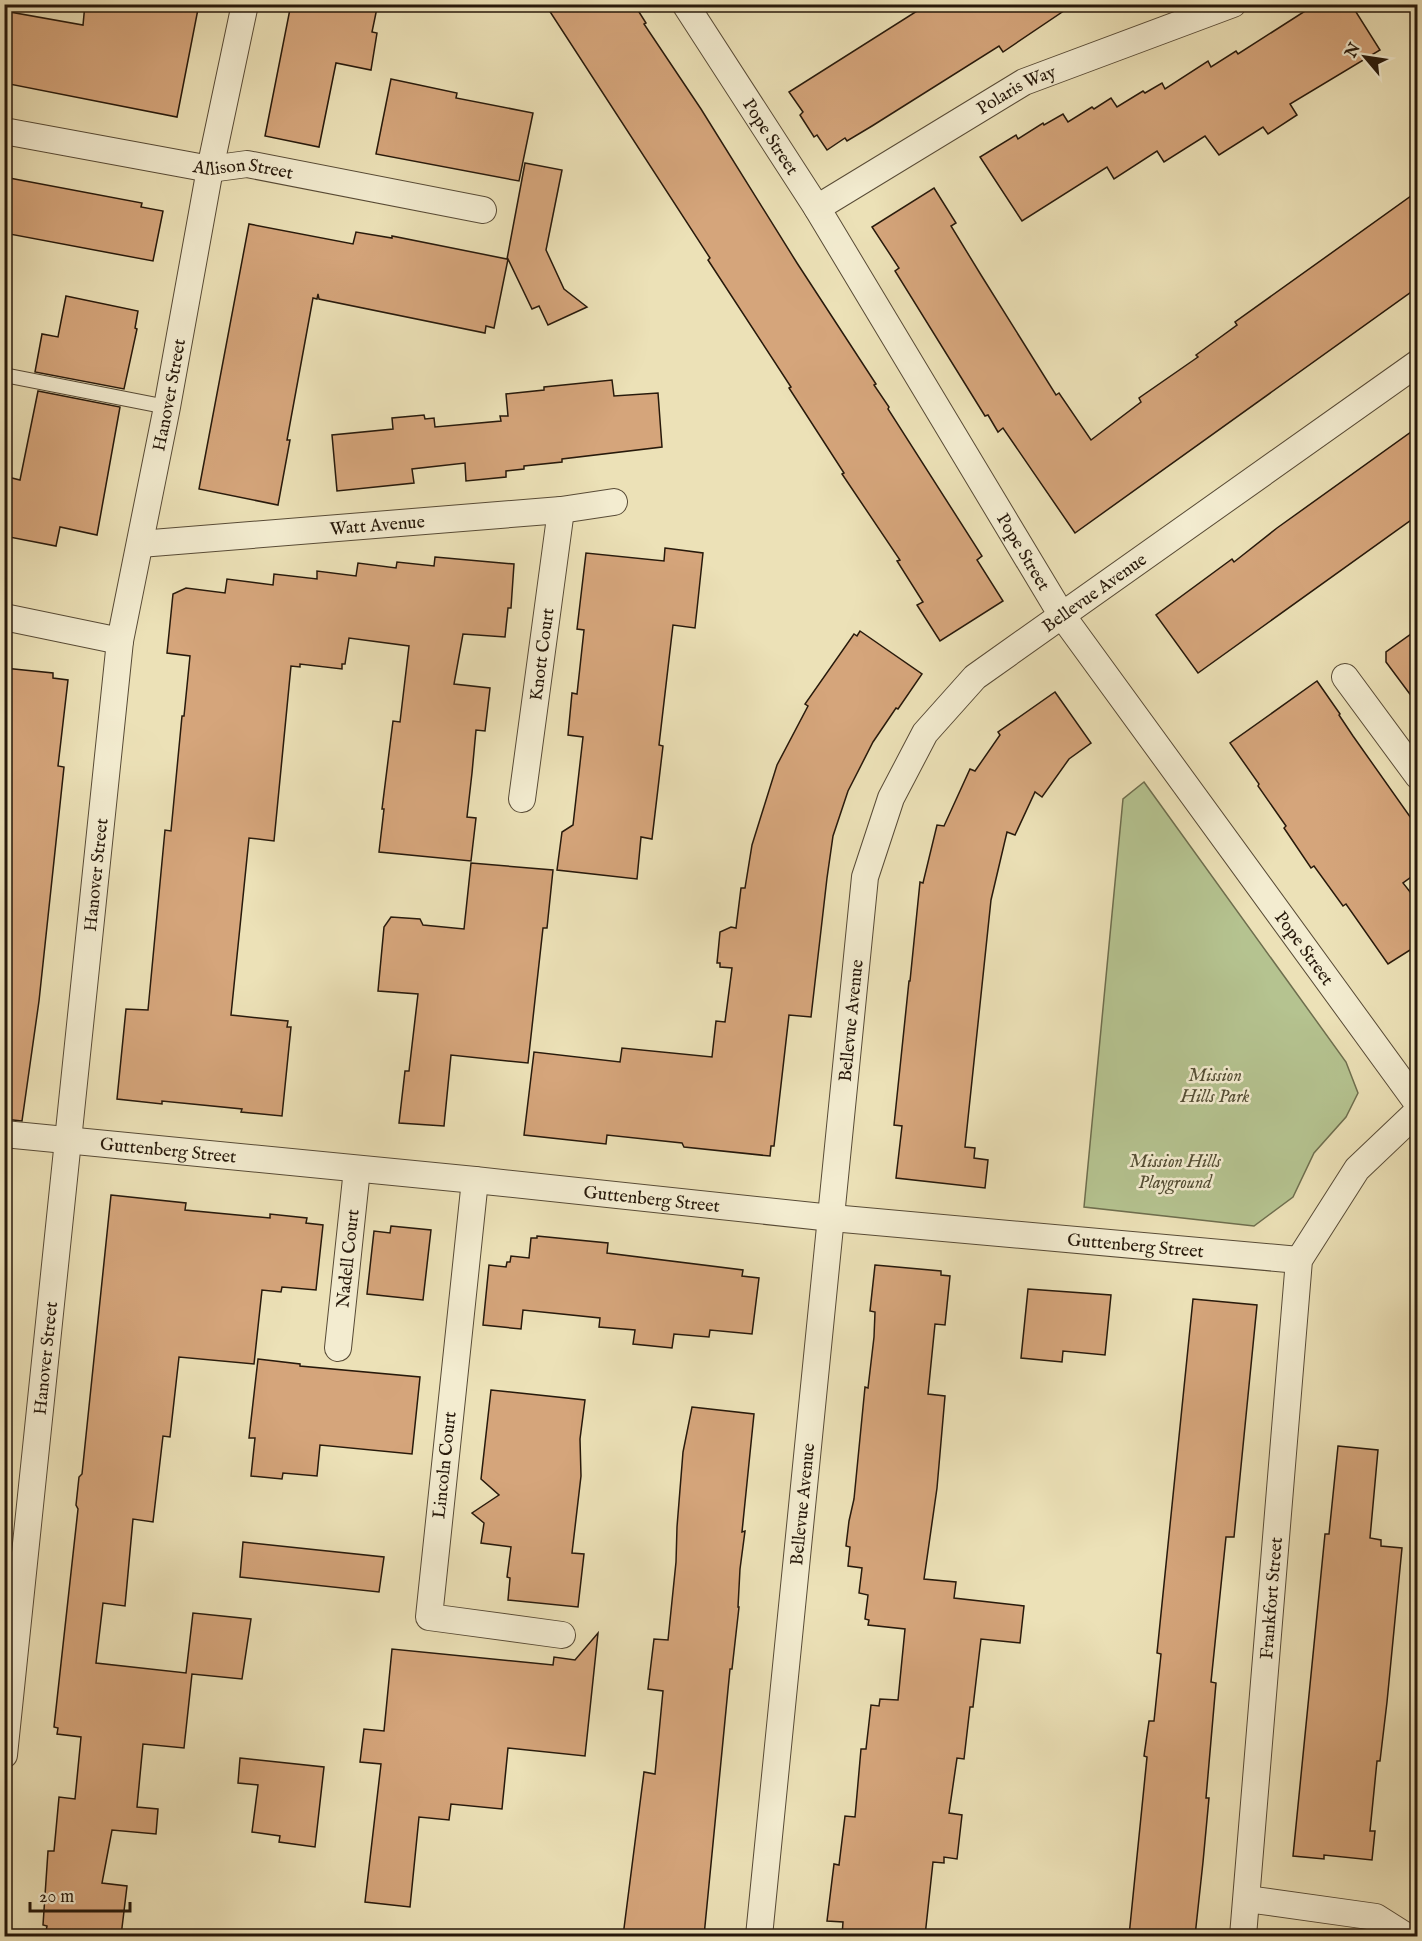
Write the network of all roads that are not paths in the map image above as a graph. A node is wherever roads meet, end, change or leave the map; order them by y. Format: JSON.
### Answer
{"nodes":[{"id":1,"x":245,"y":4,"type":"edge"},
{"id":2,"x":685,"y":4,"type":"edge"},
{"id":3,"x":1233,"y":4,"type":"edge"},
{"id":4,"x":4,"y":131,"type":"edge"},
{"id":5,"x":210,"y":169,"type":"junction"},
{"id":6,"x":817,"y":208,"type":"junction"},
{"id":7,"x":483,"y":210,"type":"dead end"},
{"id":8,"x":1418,"y":363,"type":"edge"},
{"id":9,"x":4,"y":375,"type":"edge"},
{"id":10,"x":167,"y":407,"type":"junction"},
{"id":11,"x":614,"y":502,"type":"dead end"},
{"id":12,"x":561,"y":510,"type":"junction"},
{"id":13,"x":140,"y":544,"type":"junction"},
{"id":14,"x":1061,"y":614,"type":"junction"},
{"id":15,"x":4,"y":617,"type":"edge"},
{"id":16,"x":120,"y":641,"type":"junction"},
{"id":17,"x":1345,"y":677,"type":"dead end"},
{"id":18,"x":1418,"y":776,"type":"edge"},
{"id":19,"x":522,"y":799,"type":"dead end"},
{"id":20,"x":1418,"y":1104,"type":"edge"},
{"id":21,"x":1418,"y":1111,"type":"edge"},
{"id":22,"x":4,"y":1134,"type":"edge"},
{"id":23,"x":69,"y":1141,"type":"junction"},
{"id":24,"x":357,"y":1169,"type":"junction"},
{"id":25,"x":475,"y":1180,"type":"junction"},
{"id":26,"x":832,"y":1218,"type":"junction"},
{"id":27,"x":1299,"y":1260,"type":"junction"},
{"id":28,"x":338,"y":1348,"type":"dead end"},
{"id":29,"x":562,"y":1635,"type":"dead end"},
{"id":30,"x":4,"y":1755,"type":"edge"},
{"id":31,"x":1247,"y":1899,"type":"junction"},
{"id":32,"x":759,"y":1936,"type":"edge"},
{"id":33,"x":1243,"y":1936,"type":"edge"},
{"id":34,"x":1406,"y":1936,"type":"edge"}],
"edges":[{"from":1,"to":5,"type":"street","name":"Hanover Street"},
{"from":2,"to":6,"type":"street","name":"Pope Street"},
{"from":3,"to":6,"type":"street","name":"Polaris Way"},
{"from":4,"to":5,"type":"street","name":"Allison Street"},
{"from":5,"to":7,"type":"street","name":"Allison Street"},
{"from":5,"to":10,"type":"street","name":"Hanover Street"},
{"from":6,"to":14,"type":"street","name":"Pope Street"},
{"from":8,"to":14,"type":"street","name":"Bellevue Avenue"},
{"from":9,"to":10,"type":"lane"},
{"from":10,"to":13,"type":"street","name":"Hanover Street"},
{"from":11,"to":12,"type":"street","name":"Watt Avenue"},
{"from":12,"to":13,"type":"street","name":"Watt Avenue"},
{"from":12,"to":19,"type":"street","name":"Knott Court"},
{"from":13,"to":16,"type":"street","name":"Hanover Street"},
{"from":14,"to":20,"type":"street","name":"Pope Street"},
{"from":14,"to":26,"type":"street","name":"Bellevue Avenue"},
{"from":15,"to":16,"type":"street"},
{"from":16,"to":23,"type":"street","name":"Hanover Street"},
{"from":17,"to":18,"type":"street"},
{"from":21,"to":27,"type":"street"},
{"from":22,"to":23,"type":"street","name":"Guttenberg Street"},
{"from":23,"to":24,"type":"street","name":"Guttenberg Street"},
{"from":23,"to":30,"type":"street","name":"Hanover Street"},
{"from":24,"to":25,"type":"street","name":"Guttenberg Street"},
{"from":24,"to":28,"type":"street","name":"Nadell Court"},
{"from":25,"to":26,"type":"street","name":"Guttenberg Street"},
{"from":25,"to":29,"type":"street","name":"Lincoln Court"},
{"from":26,"to":27,"type":"street","name":"Guttenberg Street"},
{"from":26,"to":32,"type":"street","name":"Bellevue Avenue"},
{"from":27,"to":31,"type":"street","name":"Frankfort Street"},
{"from":31,"to":33,"type":"street","name":"Frankfort Street"},
{"from":31,"to":34,"type":"street"}]}
